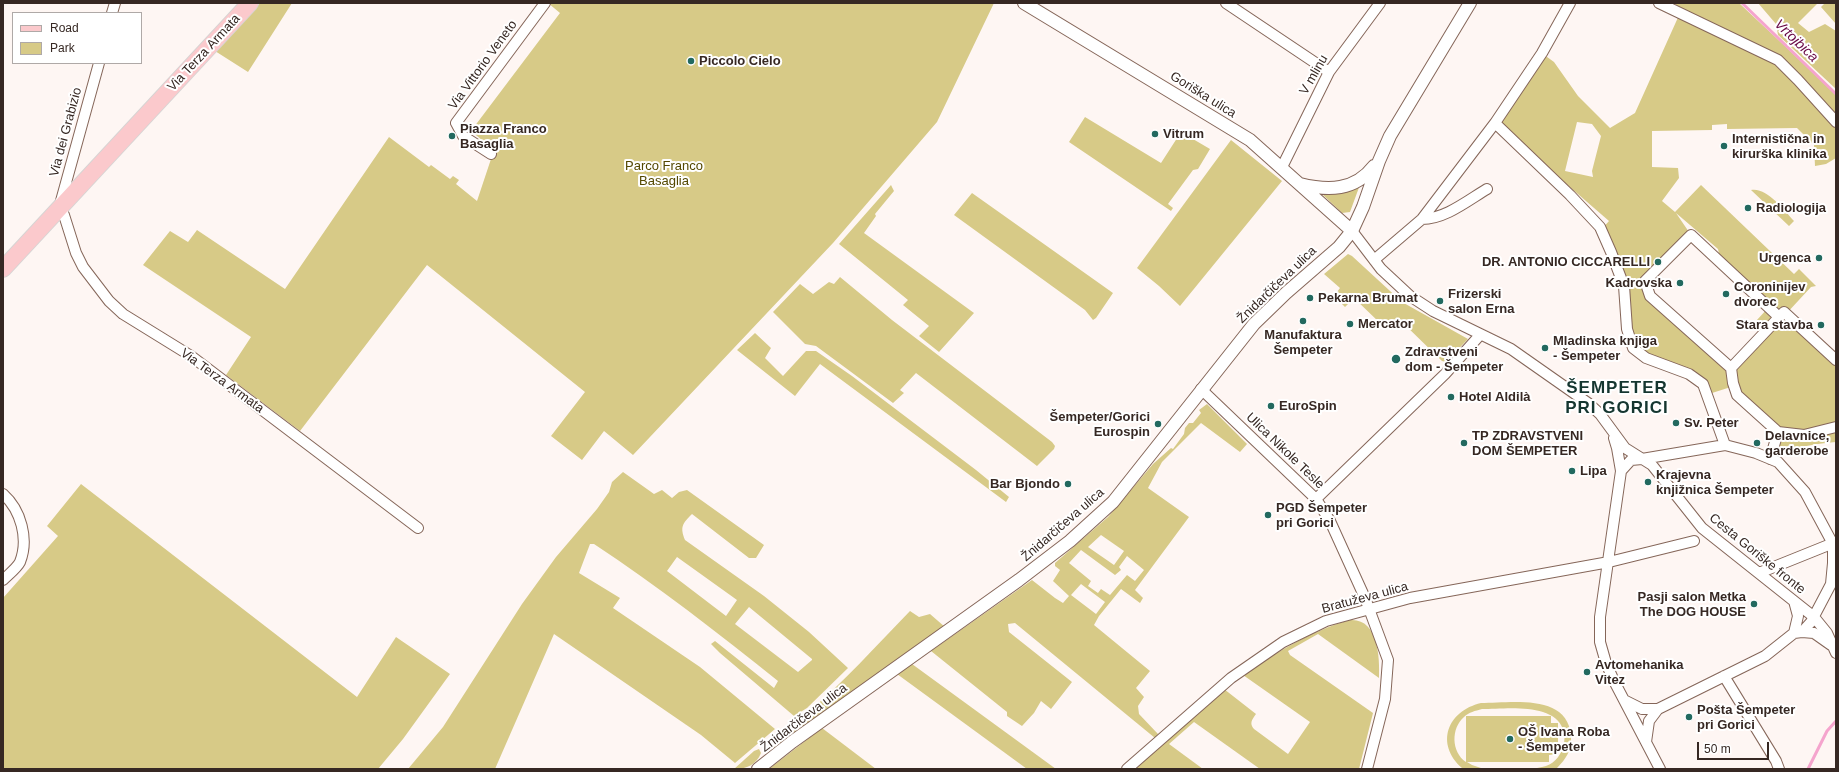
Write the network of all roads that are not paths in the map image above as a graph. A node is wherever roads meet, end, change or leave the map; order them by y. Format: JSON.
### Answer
{"nodes":[{"id":1,"x":250,"y":3,"type":"edge"},
{"id":2,"x":544,"y":3,"type":"edge"},
{"id":3,"x":1024,"y":3,"type":"edge"},
{"id":4,"x":1226,"y":3,"type":"edge"},
{"id":5,"x":1380,"y":3,"type":"edge"},
{"id":6,"x":1470,"y":3,"type":"edge"},
{"id":7,"x":1570,"y":3,"type":"edge"},
{"id":8,"x":1658,"y":3,"type":"edge"},
{"id":9,"x":99,"y":64,"type":"edge"},
{"id":10,"x":1329,"y":72,"type":"junction"},
{"id":11,"x":1836,"y":122,"type":"edge"},
{"id":12,"x":1495,"y":123,"type":"junction"},
{"id":13,"x":491,"y":154,"type":"dead end"},
{"id":14,"x":1379,"y":161,"type":"junction"},
{"id":15,"x":1282,"y":167,"type":"junction"},
{"id":16,"x":1299,"y":184,"type":"junction"},
{"id":17,"x":1487,"y":190,"type":"dead end"},
{"id":18,"x":59,"y":208,"type":"junction"},
{"id":19,"x":1422,"y":219,"type":"junction"},
{"id":20,"x":1352,"y":231,"type":"junction"},
{"id":21,"x":1374,"y":260,"type":"junction"},
{"id":22,"x":3,"y":269,"type":"edge"},
{"id":23,"x":1778,"y":317,"type":"junction"},
{"id":24,"x":1480,"y":335,"type":"junction"},
{"id":25,"x":1836,"y":360,"type":"edge"},
{"id":26,"x":1731,"y":368,"type":"junction"},
{"id":27,"x":1201,"y":389,"type":"junction"},
{"id":28,"x":1836,"y":427,"type":"edge"},
{"id":29,"x":1611,"y":431,"type":"junction"},
{"id":30,"x":1778,"y":432,"type":"junction"},
{"id":31,"x":1725,"y":445,"type":"junction"},
{"id":32,"x":1767,"y":458,"type":"junction"},
{"id":33,"x":1642,"y":459,"type":"junction"},
{"id":34,"x":1621,"y":471,"type":"junction"},
{"id":35,"x":3,"y":494,"type":"edge"},
{"id":36,"x":1316,"y":499,"type":"junction"},
{"id":37,"x":418,"y":528,"type":"dead end"},
{"id":38,"x":1694,"y":542,"type":"dead end"},
{"id":39,"x":1835,"y":543,"type":"edge"},
{"id":40,"x":1609,"y":562,"type":"junction"},
{"id":41,"x":1759,"y":573,"type":"junction"},
{"id":42,"x":3,"y":580,"type":"edge"},
{"id":43,"x":1794,"y":601,"type":"junction"},
{"id":44,"x":1370,"y":609,"type":"junction"},
{"id":45,"x":1814,"y":617,"type":"junction"},
{"id":46,"x":1798,"y":632,"type":"junction"},
{"id":47,"x":1834,"y":649,"type":"edge"},
{"id":48,"x":1724,"y":676,"type":"junction"},
{"id":49,"x":1624,"y":700,"type":"junction"},
{"id":50,"x":1658,"y":709,"type":"junction"},
{"id":51,"x":1646,"y":742,"type":"junction"},
{"id":52,"x":758,"y":769,"type":"edge"},
{"id":53,"x":1127,"y":769,"type":"edge"},
{"id":54,"x":1368,"y":769,"type":"edge"},
{"id":55,"x":1660,"y":769,"type":"edge"},
{"id":56,"x":1779,"y":769,"type":"edge"}],
"edges":[{"from":1,"to":18,"type":"main road","name":"Via Terza Armata"},
{"from":2,"to":13,"type":"street","name":"Via Vittorio Veneto"},
{"from":3,"to":15,"type":"street","name":"Goriška ulica"},
{"from":4,"to":10,"type":"street"},
{"from":5,"to":10,"type":"street","name":"V mlinu"},
{"from":6,"to":14,"type":"street"},
{"from":7,"to":12,"type":"street"},
{"from":8,"to":11,"type":"street"},
{"from":9,"to":18,"type":"street","name":"Via dei Grabizio"},
{"from":10,"to":15,"type":"street","name":"V mlinu"},
{"from":12,"to":19,"type":"street"},
{"from":12,"to":31,"type":"street"},
{"from":14,"to":16,"type":"street"},
{"from":14,"to":20,"type":"street","name":"Žnidarčičeva ulica"},
{"from":15,"to":16,"type":"street","name":"Goriška ulica"},
{"from":16,"to":20,"type":"street","name":"Goriška ulica"},
{"from":17,"to":19,"type":"street"},
{"from":18,"to":22,"type":"main road","name":"Via Terza Armata"},
{"from":18,"to":37,"type":"street","name":"Via Terza Armata"},
{"from":19,"to":21,"type":"street"},
{"from":20,"to":21,"type":"street"},
{"from":20,"to":27,"type":"street","name":"Žnidarčičeva ulica"},
{"from":21,"to":24,"type":"street"},
{"from":23,"to":25,"type":"street"},
{"from":23,"to":26,"type":"street"},
{"from":23,"to":26,"type":"street"},
{"from":24,"to":29,"type":"street"},
{"from":24,"to":36,"type":"street"},
{"from":26,"to":30,"type":"street"},
{"from":27,"to":36,"type":"street","name":"Ulica Nikole Tesle"},
{"from":27,"to":52,"type":"street","name":"Žnidarčičeva ulica"},
{"from":28,"to":30,"type":"street"},
{"from":29,"to":33,"type":"street","name":"Cesta Goriške fronte"},
{"from":29,"to":34,"type":"street"},
{"from":30,"to":32,"type":"street"},
{"from":31,"to":32,"type":"street"},
{"from":31,"to":33,"type":"street"},
{"from":32,"to":39,"type":"street"},
{"from":33,"to":34,"type":"street"},
{"from":33,"to":41,"type":"street","name":"Cesta Goriške fronte"},
{"from":34,"to":40,"type":"street"},
{"from":35,"to":42,"type":"street"},
{"from":36,"to":44,"type":"street","name":"Ulica Nikole Tesle"},
{"from":38,"to":40,"type":"street","name":"Bratuževa ulica"},
{"from":39,"to":41,"type":"street"},
{"from":39,"to":45,"type":"street"},
{"from":40,"to":44,"type":"street","name":"Bratuževa ulica"},
{"from":40,"to":49,"type":"street"},
{"from":41,"to":43,"type":"street","name":"Cesta Goriške fronte"},
{"from":43,"to":45,"type":"street","name":"Cesta Goriške fronte"},
{"from":43,"to":46,"type":"street"},
{"from":44,"to":53,"type":"street","name":"Bratuževa ulica"},
{"from":44,"to":54,"type":"street","name":"Ulica Nikole Tesle"},
{"from":45,"to":46,"type":"street"},
{"from":45,"to":47,"type":"street","name":"Cesta Goriške fronte"},
{"from":46,"to":47,"type":"street"},
{"from":46,"to":48,"type":"street"},
{"from":48,"to":50,"type":"street"},
{"from":48,"to":56,"type":"street"},
{"from":49,"to":50,"type":"street"},
{"from":49,"to":51,"type":"street"},
{"from":50,"to":51,"type":"street"},
{"from":51,"to":55,"type":"street"}]}
